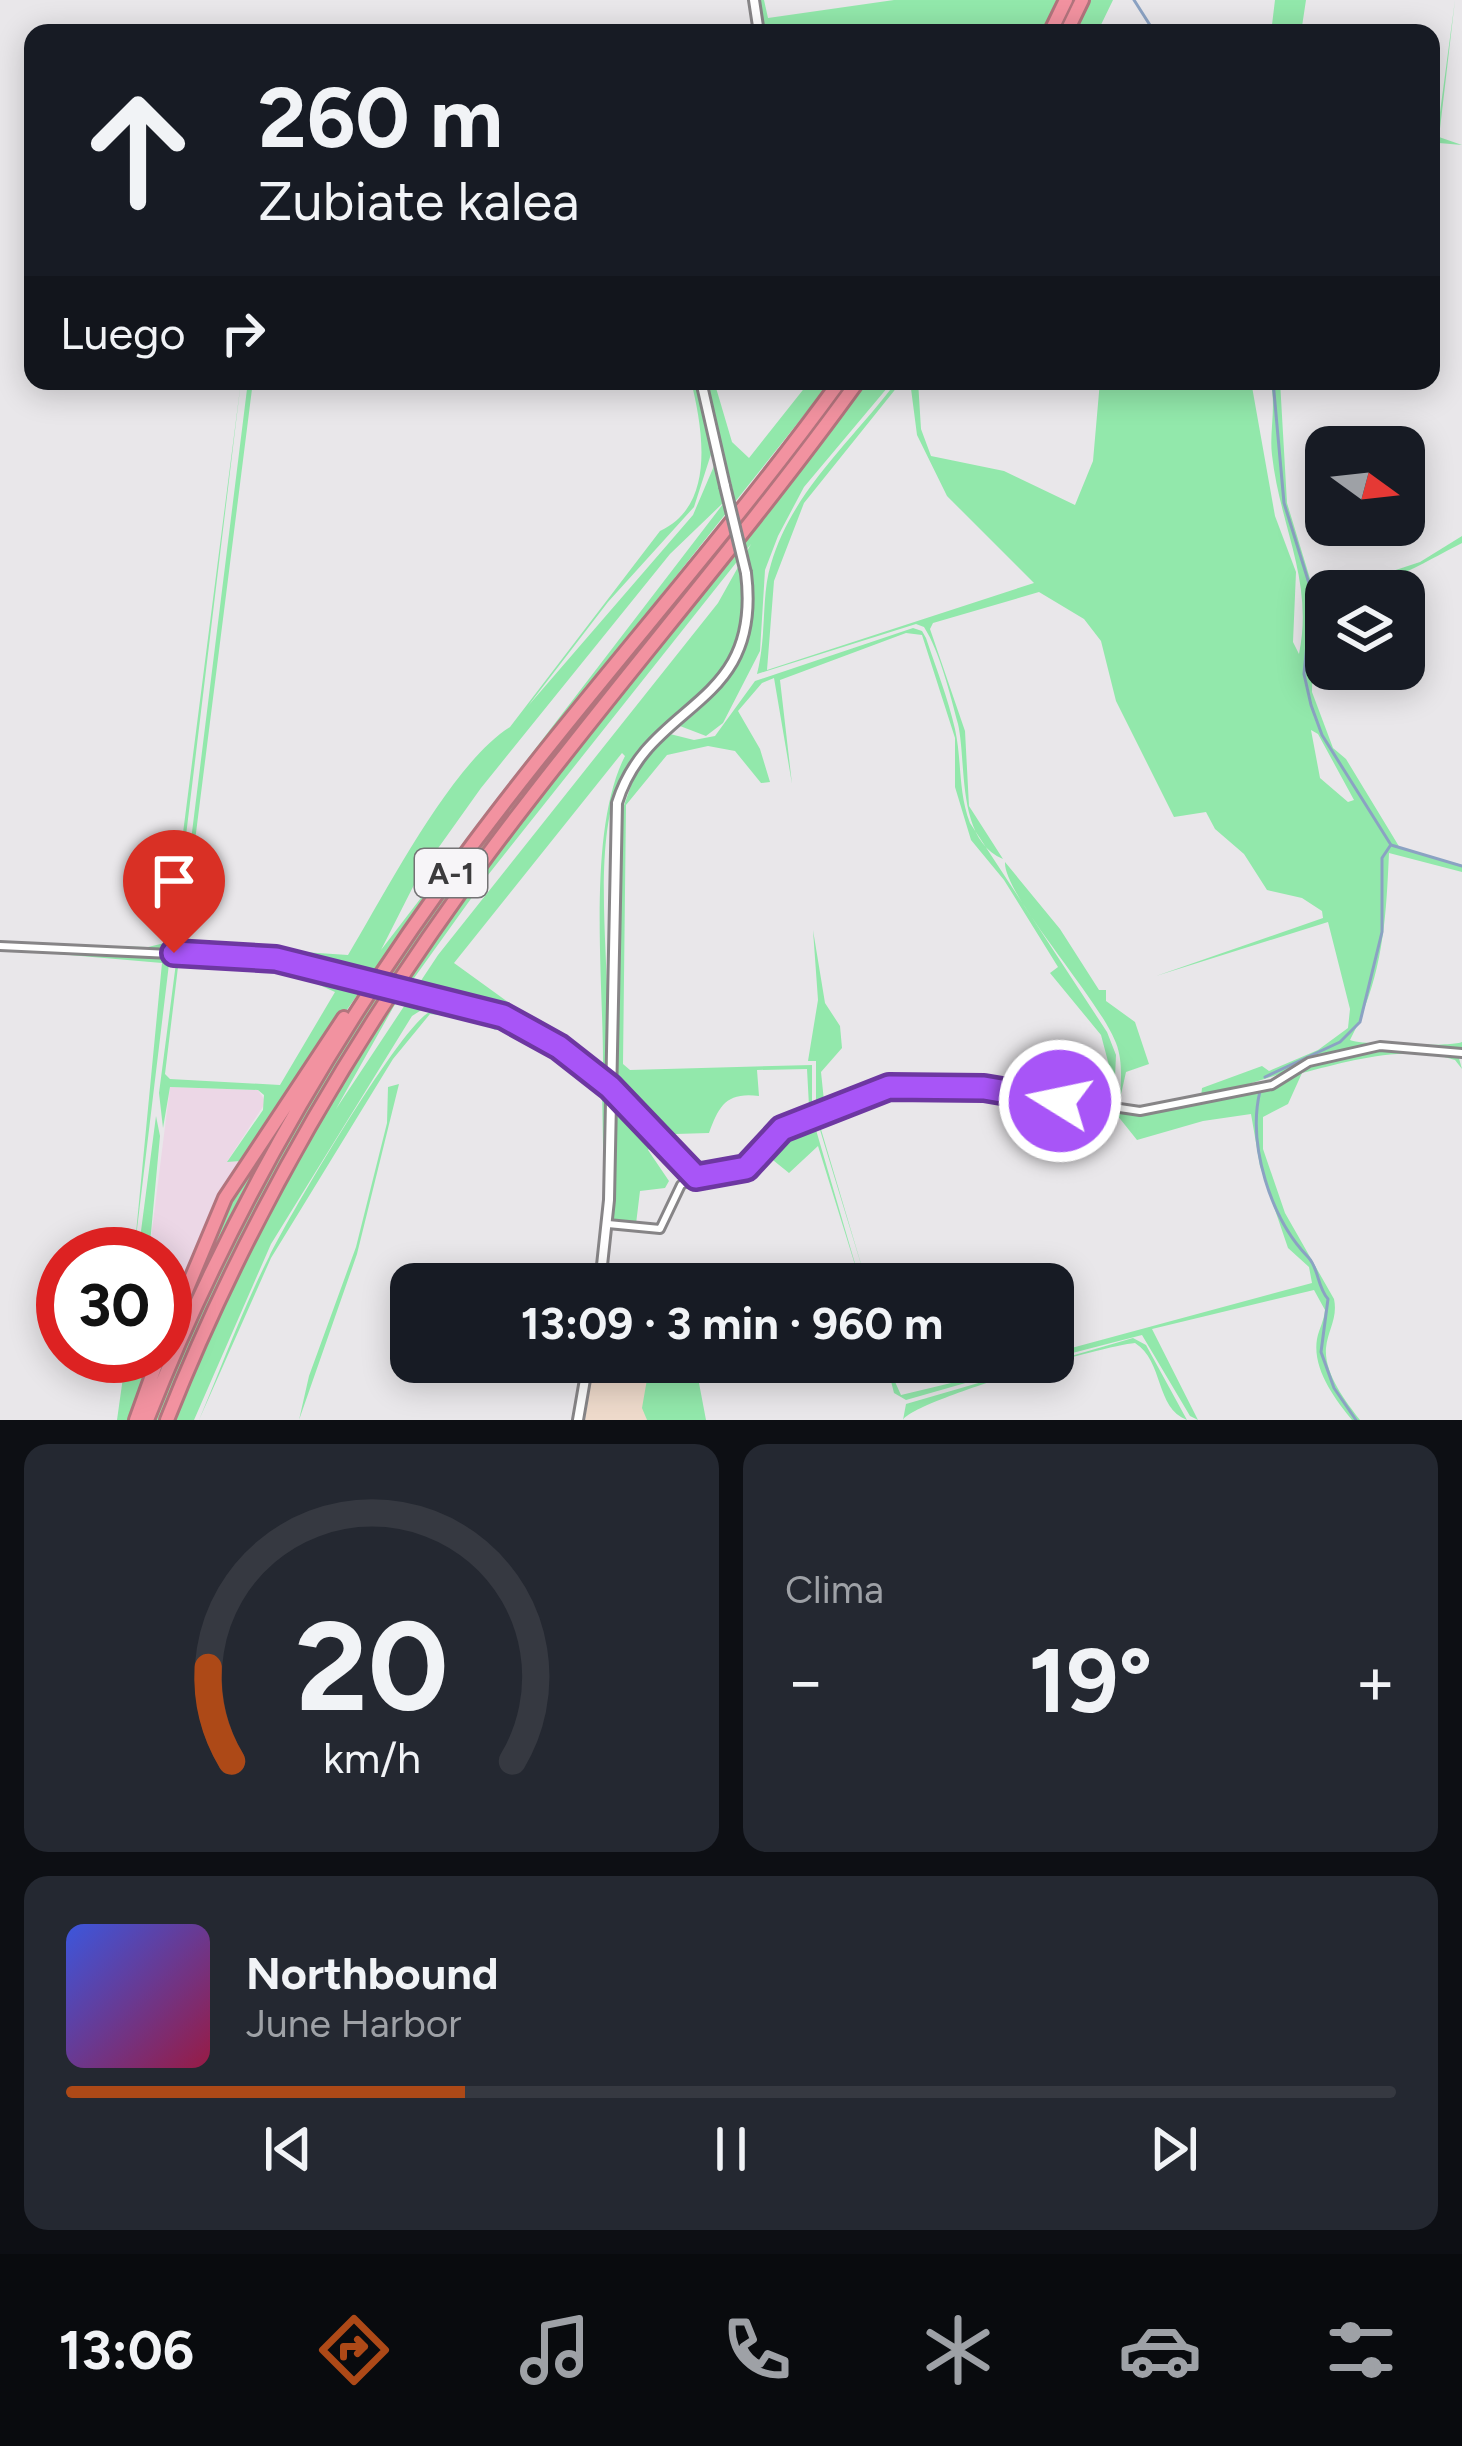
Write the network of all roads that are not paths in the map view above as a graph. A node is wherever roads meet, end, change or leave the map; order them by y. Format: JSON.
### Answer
{"nodes":[{"id":1,"x":703,"y":390,"type":"edge"},
{"id":2,"x":833,"y":390,"type":"edge"},
{"id":3,"x":851,"y":390,"type":"edge"},
{"id":4,"x":0,"y":946,"type":"edge"},
{"id":5,"x":367,"y":995,"type":"junction"},
{"id":6,"x":1462,"y":1052,"type":"edge"},
{"id":7,"x":610,"y":1087,"type":"junction"},
{"id":8,"x":696,"y":1177,"type":"junction"},
{"id":9,"x":608,"y":1224,"type":"junction"},
{"id":10,"x":603,"y":1263,"type":"edge"},
{"id":11,"x":192,"y":1281,"type":"edge"},
{"id":12,"x":149,"y":1383,"type":"edge"},
{"id":13,"x":584,"y":1383,"type":"edge"},
{"id":14,"x":136,"y":1420,"type":"edge"},
{"id":15,"x":147,"y":1420,"type":"edge"},
{"id":16,"x":167,"y":1420,"type":"edge"},
{"id":17,"x":578,"y":1420,"type":"edge"}],
"edges":[{"from":1,"to":7,"type":"street","bridge":true},
{"from":2,"to":5,"type":"highway","number":"A-1"},
{"from":3,"to":16,"type":"highway","number":"A-1"},
{"from":4,"to":7,"type":"street","bridge":true},
{"from":5,"to":11,"type":"highway"},
{"from":5,"to":15,"type":"highway","number":"A-1"},
{"from":6,"to":8,"type":"street"},
{"from":7,"to":8,"type":"street"},
{"from":7,"to":9,"type":"street"},
{"from":8,"to":9,"type":"street"},
{"from":9,"to":10,"type":"street"},
{"from":12,"to":14,"type":"highway"},
{"from":13,"to":17,"type":"street"}]}
